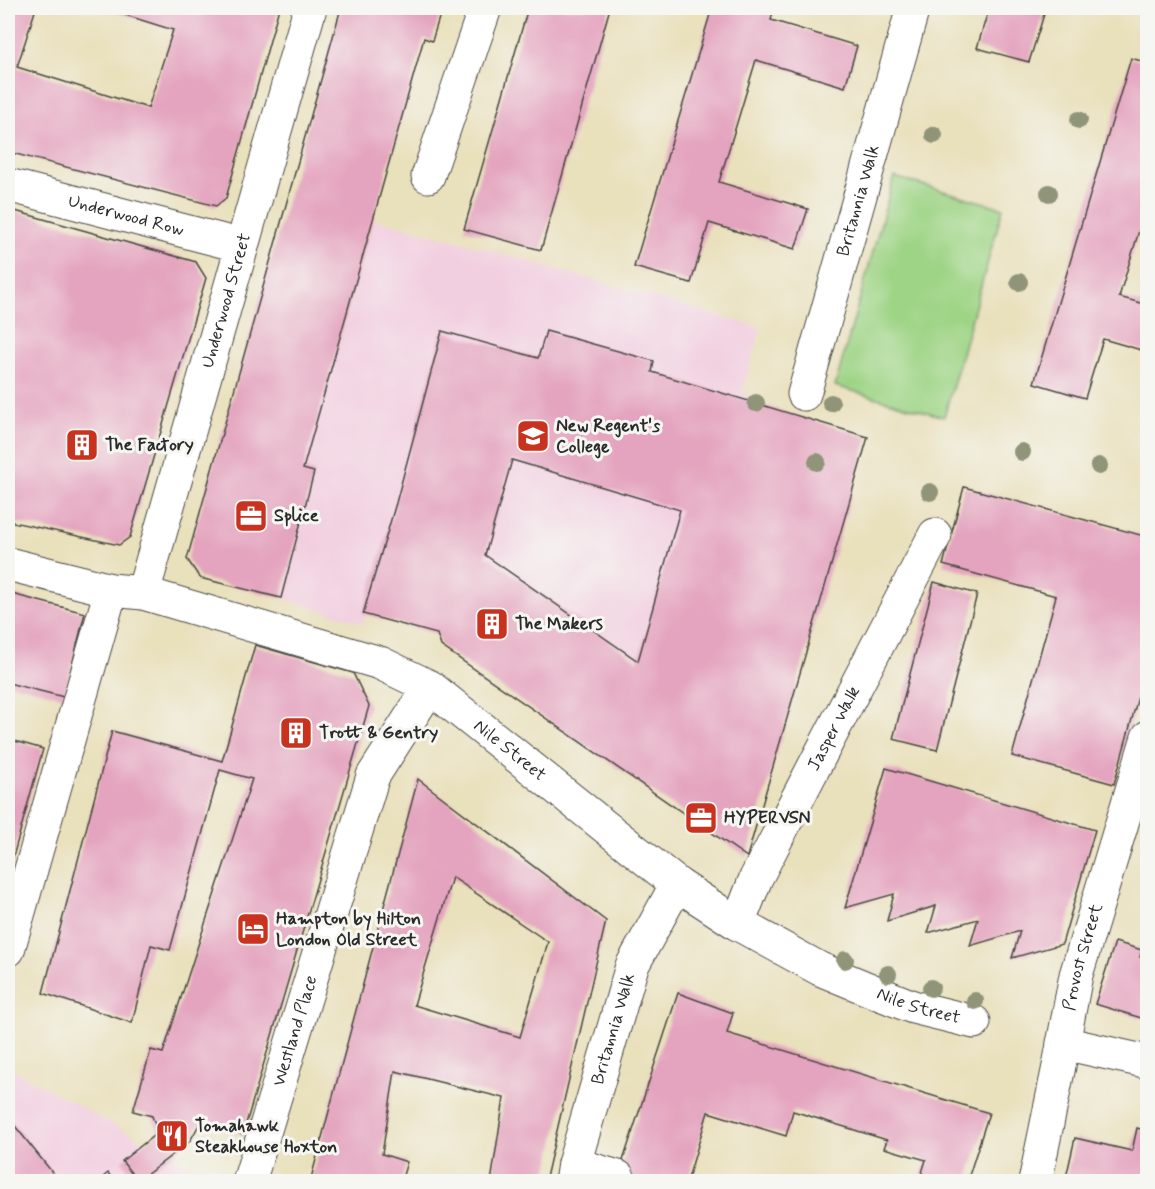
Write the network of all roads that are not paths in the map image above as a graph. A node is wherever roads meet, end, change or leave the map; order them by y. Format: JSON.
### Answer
{"nodes":[{"id":1,"x":310,"y":8,"type":"edge"},
{"id":2,"x":486,"y":8,"type":"edge"},
{"id":3,"x":913,"y":8,"type":"edge"},
{"id":4,"x":428,"y":176,"type":"dead end"},
{"id":5,"x":8,"y":185,"type":"edge"},
{"id":6,"x":242,"y":246,"type":"junction"},
{"id":7,"x":804,"y":394,"type":"dead end"},
{"id":8,"x":935,"y":535,"type":"dead end"},
{"id":9,"x":8,"y":564,"type":"edge"},
{"id":10,"x":111,"y":590,"type":"junction"},
{"id":11,"x":143,"y":593,"type":"junction"},
{"id":12,"x":430,"y":687,"type":"junction"},
{"id":13,"x":1148,"y":737,"type":"edge"},
{"id":14,"x":677,"y":884,"type":"junction"},
{"id":15,"x":738,"y":924,"type":"junction"},
{"id":16,"x":8,"y":950,"type":"edge"},
{"id":17,"x":974,"y":1022,"type":"dead end"},
{"id":18,"x":1063,"y":1043,"type":"junction"},
{"id":19,"x":1148,"y":1062,"type":"edge"},
{"id":20,"x":573,"y":1173,"type":"edge"},
{"id":21,"x":618,"y":1177,"type":"dead end"},
{"id":22,"x":249,"y":1182,"type":"edge"},
{"id":23,"x":1035,"y":1182,"type":"edge"}],
"edges":[{"from":1,"to":6,"type":"street","name":"Underwood Street"},
{"from":2,"to":4,"type":"street"},
{"from":3,"to":7,"type":"street","name":"Britannia Walk"},
{"from":5,"to":6,"type":"street","name":"Underwood Row"},
{"from":6,"to":11,"type":"street","name":"Underwood Street"},
{"from":8,"to":15,"type":"street","name":"Jasper Walk"},
{"from":9,"to":10,"type":"street","name":"Nile Street"},
{"from":10,"to":11,"type":"street","name":"Nile Street"},
{"from":10,"to":16,"type":"street"},
{"from":11,"to":12,"type":"street","name":"Nile Street"},
{"from":12,"to":14,"type":"street","name":"Nile Street"},
{"from":12,"to":22,"type":"street","name":"Westland Place"},
{"from":13,"to":18,"type":"street","name":"Provost Street"},
{"from":14,"to":15,"type":"street","name":"Nile Street"},
{"from":14,"to":20,"type":"street","name":"Britannia Walk"},
{"from":15,"to":17,"type":"street","name":"Nile Street"},
{"from":18,"to":19,"type":"street"},
{"from":18,"to":23,"type":"street","name":"Provost Street"},
{"from":20,"to":21,"type":"street"}]}
